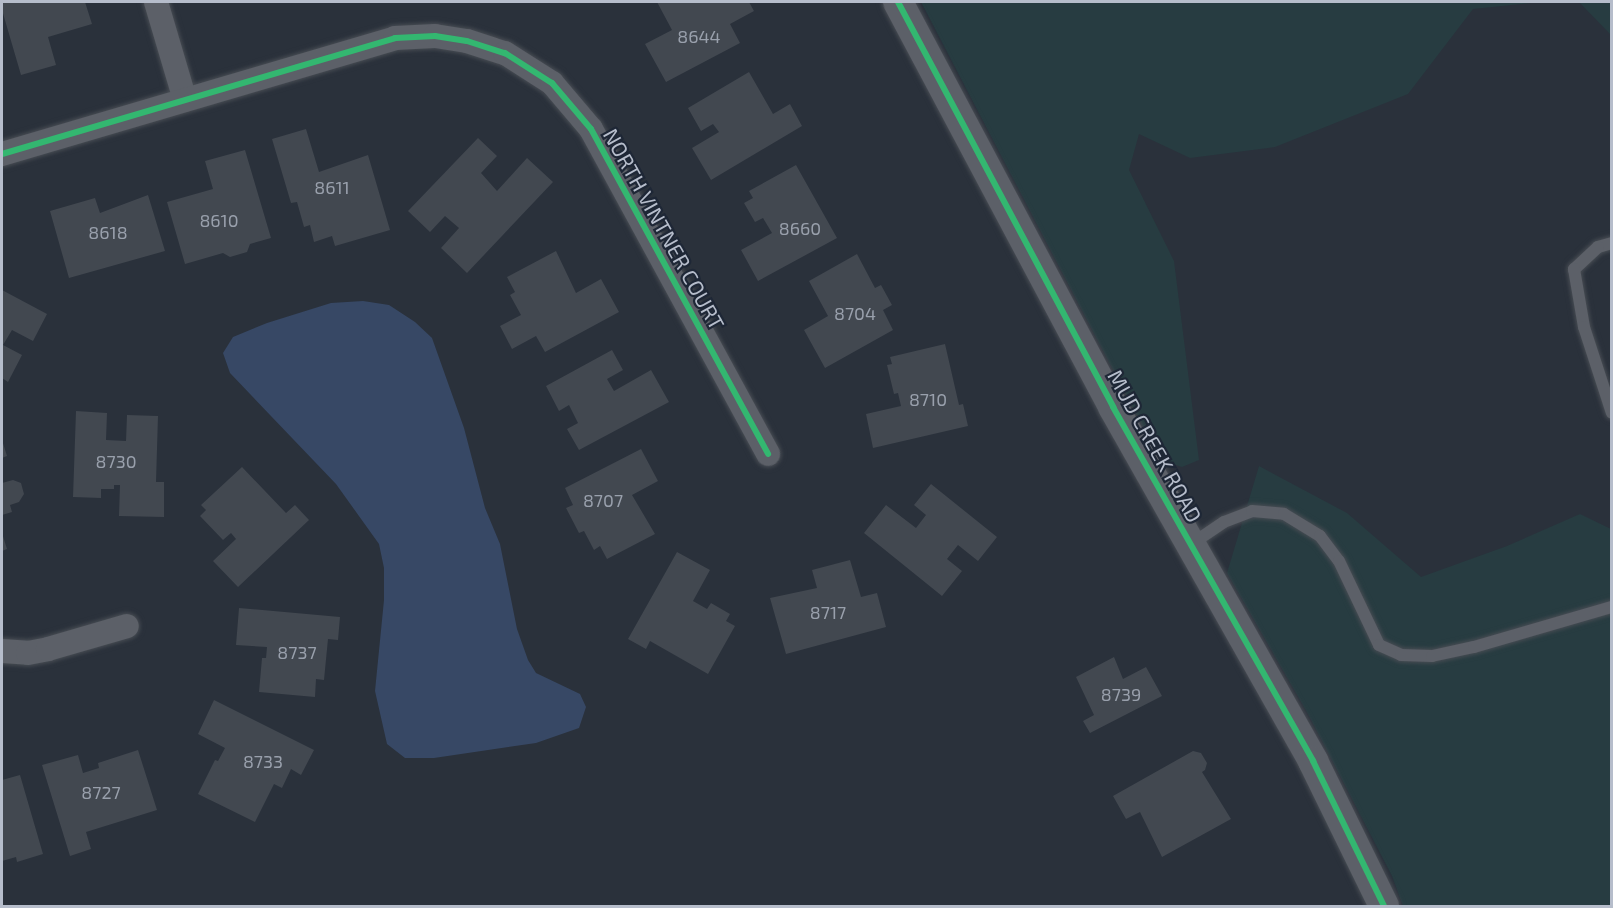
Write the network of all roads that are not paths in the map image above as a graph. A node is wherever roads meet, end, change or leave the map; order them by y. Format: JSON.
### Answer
{"nodes":[{"id":1,"x":156,"y":2,"type":"edge"},
{"id":2,"x":898,"y":2,"type":"edge"},
{"id":3,"x":185,"y":100,"type":"junction"},
{"id":4,"x":2,"y":154,"type":"edge"},
{"id":5,"x":1611,"y":243,"type":"edge"},
{"id":6,"x":1611,"y":413,"type":"edge"},
{"id":7,"x":768,"y":454,"type":"dead end"},
{"id":8,"x":1190,"y":544,"type":"junction"},
{"id":9,"x":1611,"y":607,"type":"edge"},
{"id":10,"x":127,"y":626,"type":"dead end"},
{"id":11,"x":2,"y":651,"type":"edge"},
{"id":12,"x":1384,"y":906,"type":"edge"}],
"edges":[{"from":1,"to":3,"type":"street"},
{"from":2,"to":8,"type":"street","name":"MUD CREEK ROAD"},
{"from":3,"to":4,"type":"street","name":"NORTH VINTNER COURT"},
{"from":3,"to":7,"type":"street","name":"NORTH VINTNER COURT"},
{"from":5,"to":6,"type":"lane"},
{"from":8,"to":9,"type":"lane"},
{"from":8,"to":12,"type":"street","name":"MUD CREEK ROAD"},
{"from":10,"to":11,"type":"street"}]}
